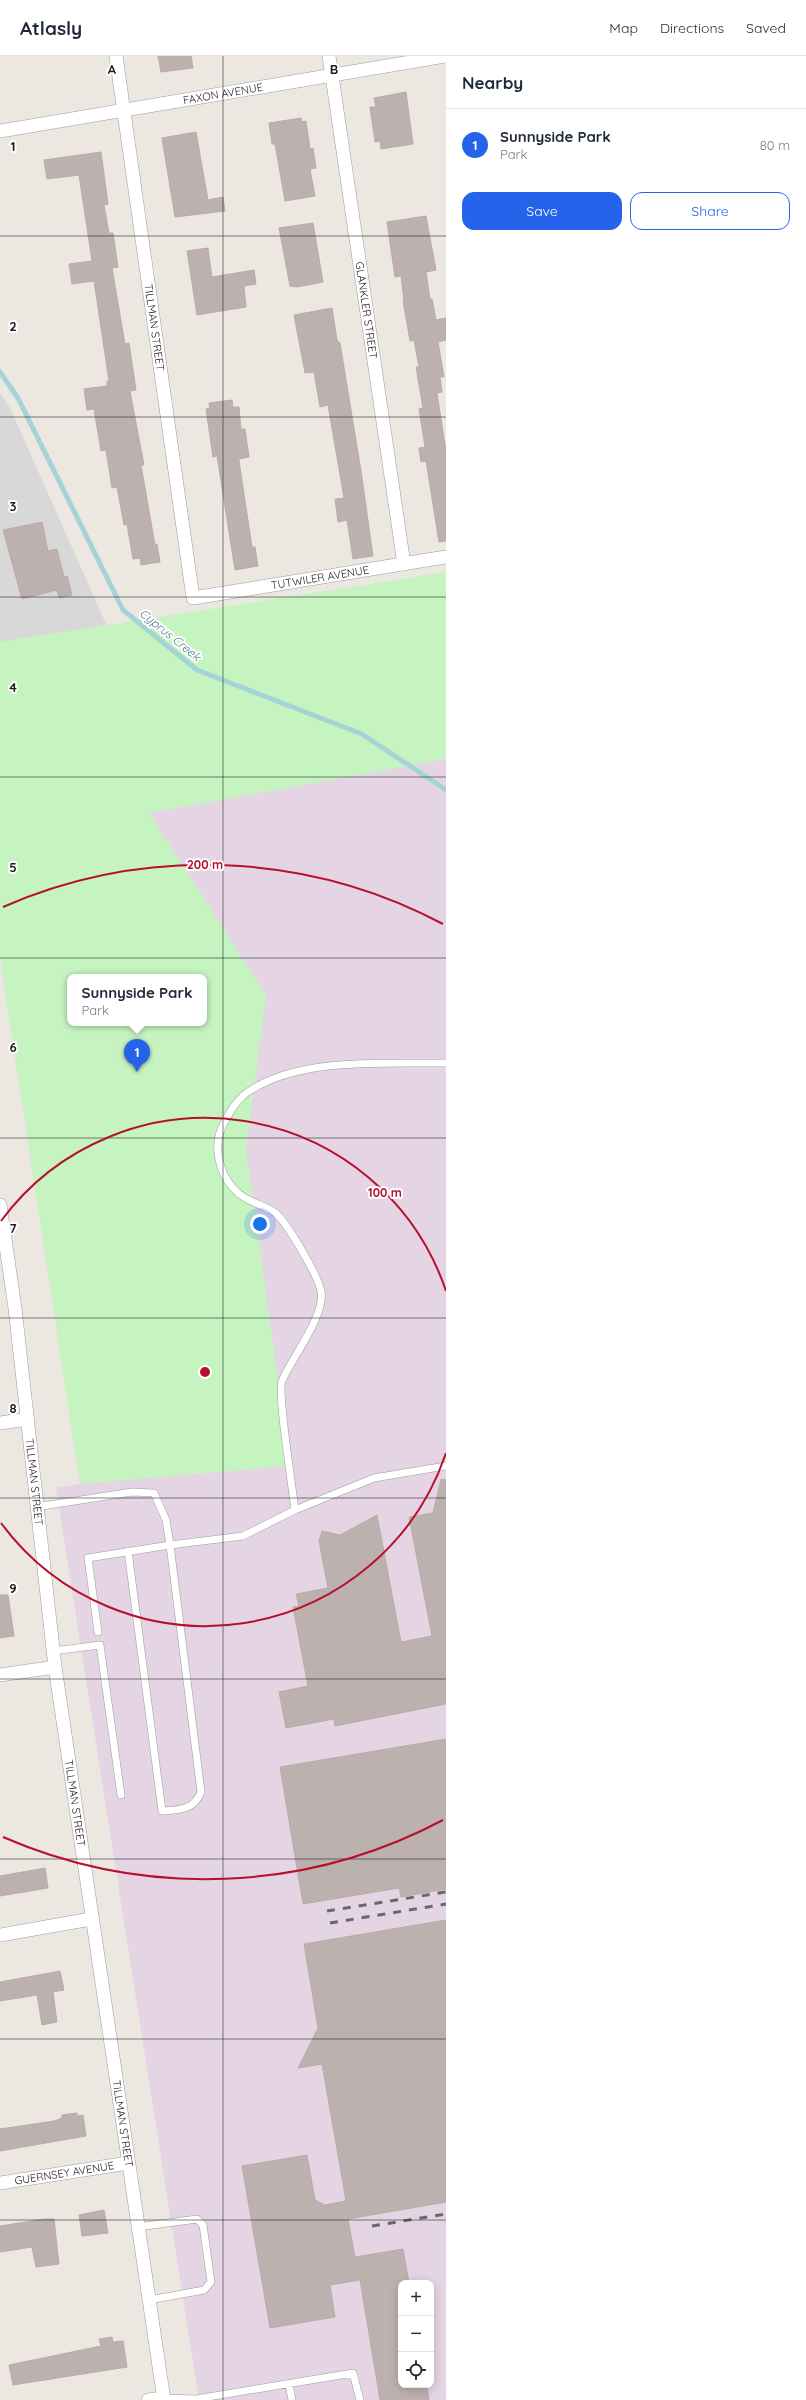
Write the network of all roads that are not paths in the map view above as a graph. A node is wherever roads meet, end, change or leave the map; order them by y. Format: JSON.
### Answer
{"nodes":[{"id":1,"x":116,"y":56,"type":"edge"},
{"id":2,"x":329,"y":56,"type":"edge"},
{"id":3,"x":446,"y":56,"type":"edge"},
{"id":4,"x":332,"y":74,"type":"junction"},
{"id":5,"x":123,"y":110,"type":"junction"},
{"id":6,"x":0,"y":131,"type":"edge"},
{"id":7,"x":446,"y":557,"type":"edge"},
{"id":8,"x":404,"y":564,"type":"junction"},
{"id":9,"x":193,"y":598,"type":"joint"},
{"id":10,"x":446,"y":1063,"type":"edge"},
{"id":11,"x":0,"y":1205,"type":"edge"},
{"id":12,"x":27,"y":1419,"type":"junction"},
{"id":13,"x":0,"y":1423,"type":"edge"},
{"id":14,"x":446,"y":1466,"type":"edge"},
{"id":15,"x":36,"y":1507,"type":"junction"},
{"id":16,"x":296,"y":1510,"type":"junction"},
{"id":17,"x":170,"y":1545,"type":"junction"},
{"id":18,"x":128,"y":1551,"type":"junction"},
{"id":19,"x":98,"y":1632,"type":"dead end"},
{"id":20,"x":53,"y":1651,"type":"junction"},
{"id":21,"x":55,"y":1667,"type":"junction"},
{"id":22,"x":0,"y":1675,"type":"edge"},
{"id":23,"x":121,"y":1795,"type":"dead end"},
{"id":24,"x":91,"y":1919,"type":"junction"},
{"id":25,"x":0,"y":1935,"type":"edge"},
{"id":26,"x":128,"y":2163,"type":"junction"},
{"id":27,"x":0,"y":2183,"type":"edge"},
{"id":28,"x":138,"y":2226,"type":"junction"},
{"id":29,"x":149,"y":2300,"type":"junction"},
{"id":30,"x":289,"y":2384,"type":"junction"},
{"id":31,"x":243,"y":2391,"type":"junction"},
{"id":32,"x":164,"y":2399,"type":"edge"},
{"id":33,"x":148,"y":2400,"type":"edge"},
{"id":34,"x":244,"y":2400,"type":"edge"},
{"id":35,"x":292,"y":2400,"type":"edge"},
{"id":36,"x":360,"y":2400,"type":"edge"}],
"edges":[{"from":1,"to":5,"type":"street","name":"TILLMAN STREET"},
{"from":2,"to":4,"type":"street","name":"GLANKLER STREET"},
{"from":3,"to":4,"type":"street","name":"FAXON AVENUE"},
{"from":4,"to":5,"type":"street","name":"FAXON AVENUE"},
{"from":4,"to":8,"type":"street","name":"GLANKLER STREET"},
{"from":5,"to":6,"type":"street","name":"FAXON AVENUE"},
{"from":5,"to":9,"type":"street","name":"TILLMAN STREET"},
{"from":7,"to":8,"type":"street","name":"TUTWILER AVENUE"},
{"from":8,"to":9,"type":"street","name":"TUTWILER AVENUE"},
{"from":10,"to":16,"type":"lane"},
{"from":11,"to":12,"type":"street","name":"TILLMAN STREET"},
{"from":12,"to":13,"type":"street"},
{"from":12,"to":15,"type":"street","name":"TILLMAN STREET"},
{"from":14,"to":16,"type":"lane"},
{"from":15,"to":17,"type":"lane"},
{"from":15,"to":20,"type":"street","name":"TILLMAN STREET"},
{"from":16,"to":17,"type":"lane"},
{"from":17,"to":18,"type":"lane"},
{"from":17,"to":18,"type":"lane"},
{"from":18,"to":19,"type":"lane"},
{"from":20,"to":21,"type":"street","name":"TILLMAN STREET"},
{"from":20,"to":23,"type":"lane"},
{"from":21,"to":22,"type":"street"},
{"from":21,"to":24,"type":"street","name":"TILLMAN STREET"},
{"from":24,"to":25,"type":"street"},
{"from":24,"to":26,"type":"street","name":"TILLMAN STREET"},
{"from":26,"to":27,"type":"street","name":"GUERNSEY AVENUE"},
{"from":26,"to":28,"type":"street","name":"TILLMAN STREET"},
{"from":28,"to":29,"type":"street","name":"TILLMAN STREET"},
{"from":28,"to":29,"type":"lane"},
{"from":29,"to":32,"type":"street","name":"TILLMAN STREET"},
{"from":30,"to":31,"type":"lane"},
{"from":30,"to":35,"type":"lane"},
{"from":30,"to":36,"type":"lane"},
{"from":31,"to":32,"type":"lane"},
{"from":31,"to":34,"type":"lane"},
{"from":32,"to":33,"type":"street"}]}
